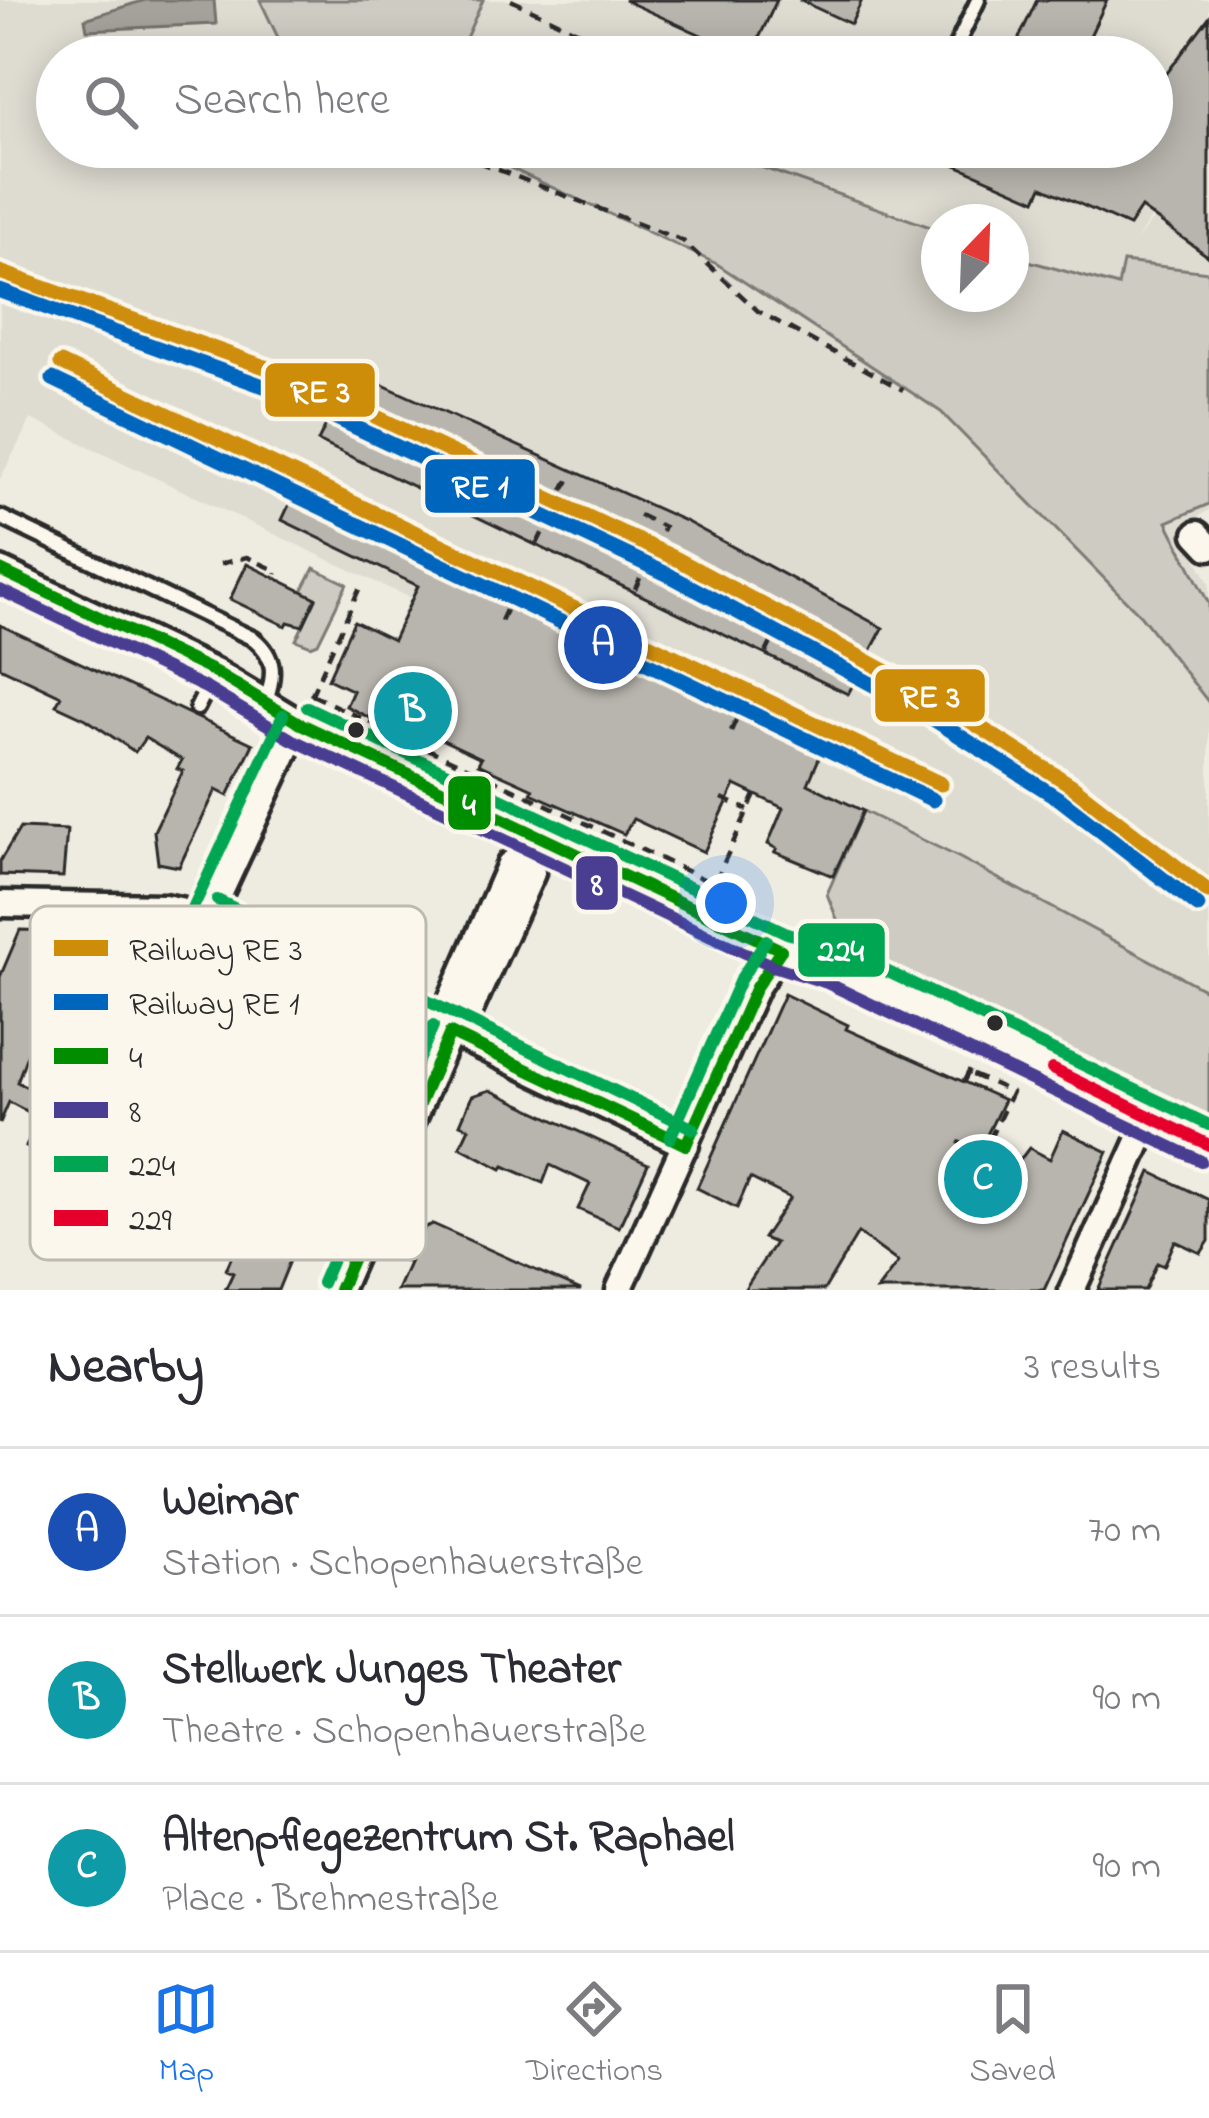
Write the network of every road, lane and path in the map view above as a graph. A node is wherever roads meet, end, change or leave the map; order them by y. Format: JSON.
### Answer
{"nodes":[{"id":1,"x":511,"y":0,"type":"edge"},
{"id":2,"x":978,"y":0,"type":"edge"},
{"id":3,"x":588,"y":36,"type":"edge"},
{"id":4,"x":961,"y":36,"type":"edge"},
{"id":5,"x":494,"y":168,"type":"edge"},
{"id":6,"x":903,"y":390,"type":"dead end"},
{"id":7,"x":575,"y":486,"type":"dead end"},
{"id":8,"x":563,"y":490,"type":"dead end"},
{"id":9,"x":553,"y":511,"type":"dead end"},
{"id":10,"x":639,"y":515,"type":"dead end"},
{"id":11,"x":0,"y":517,"type":"edge"},
{"id":12,"x":545,"y":526,"type":"junction"},
{"id":13,"x":554,"y":530,"type":"dead end"},
{"id":14,"x":660,"y":536,"type":"dead end"},
{"id":15,"x":537,"y":544,"type":"dead end"},
{"id":16,"x":650,"y":556,"type":"dead end"},
{"id":17,"x":619,"y":560,"type":"dead end"},
{"id":18,"x":220,"y":564,"type":"dead end"},
{"id":19,"x":0,"y":570,"type":"edge"},
{"id":20,"x":643,"y":572,"type":"junction"},
{"id":21,"x":276,"y":574,"type":"dead end"},
{"id":22,"x":360,"y":586,"type":"dead end"},
{"id":23,"x":515,"y":590,"type":"dead end"},
{"id":24,"x":635,"y":590,"type":"dead end"},
{"id":25,"x":508,"y":607,"type":"junction"},
{"id":26,"x":517,"y":611,"type":"dead end"},
{"id":27,"x":782,"y":620,"type":"dead end"},
{"id":28,"x":501,"y":621,"type":"dead end"},
{"id":29,"x":614,"y":637,"type":"dead end"},
{"id":30,"x":774,"y":637,"type":"junction"},
{"id":31,"x":581,"y":640,"type":"dead end"},
{"id":32,"x":783,"y":641,"type":"dead end"},
{"id":33,"x":606,"y":652,"type":"junction"},
{"id":34,"x":766,"y":652,"type":"dead end"},
{"id":35,"x":599,"y":667,"type":"dead end"},
{"id":36,"x":215,"y":672,"type":"junction"},
{"id":37,"x":311,"y":695,"type":"junction"},
{"id":38,"x":746,"y":697,"type":"dead end"},
{"id":39,"x":266,"y":700,"type":"junction"},
{"id":40,"x":197,"y":708,"type":"dead end"},
{"id":41,"x":738,"y":714,"type":"junction"},
{"id":42,"x":747,"y":718,"type":"dead end"},
{"id":43,"x":299,"y":723,"type":"junction"},
{"id":44,"x":731,"y":731,"type":"dead end"},
{"id":45,"x":755,"y":795,"type":"dead end"},
{"id":46,"x":722,"y":798,"type":"dead end"},
{"id":47,"x":748,"y":810,"type":"junction"},
{"id":48,"x":525,"y":856,"type":"joint"},
{"id":49,"x":714,"y":884,"type":"junction"},
{"id":50,"x":214,"y":906,"type":"edge"},
{"id":51,"x":700,"y":914,"type":"junction"},
{"id":52,"x":781,"y":950,"type":"junction"},
{"id":53,"x":426,"y":1022,"type":"edge"},
{"id":54,"x":449,"y":1033,"type":"junction"},
{"id":55,"x":974,"y":1062,"type":"dead end"},
{"id":56,"x":968,"y":1072,"type":"junction"},
{"id":57,"x":964,"y":1082,"type":"dead end"},
{"id":58,"x":426,"y":1087,"type":"edge"},
{"id":59,"x":1150,"y":1117,"type":"junction"},
{"id":60,"x":958,"y":1142,"type":"dead end"},
{"id":61,"x":686,"y":1145,"type":"junction"},
{"id":62,"x":1209,"y":1145,"type":"edge"},
{"id":63,"x":352,"y":1260,"type":"edge"},
{"id":64,"x":339,"y":1290,"type":"edge"},
{"id":65,"x":620,"y":1290,"type":"edge"},
{"id":66,"x":1072,"y":1290,"type":"edge"}],
"edges":[{"from":1,"to":3,"type":"path"},
{"from":2,"to":4,"type":"lane"},
{"from":5,"to":6,"type":"path"},
{"from":7,"to":8,"type":"path"},
{"from":9,"to":12,"type":"path"},
{"from":10,"to":14,"type":"path"},
{"from":11,"to":39,"type":"lane"},
{"from":12,"to":13,"type":"path"},
{"from":12,"to":15,"type":"path"},
{"from":16,"to":20,"type":"path"},
{"from":17,"to":20,"type":"path"},
{"from":18,"to":21,"type":"path"},
{"from":19,"to":36,"type":"street"},
{"from":20,"to":24,"type":"path"},
{"from":22,"to":37,"type":"path"},
{"from":23,"to":25,"type":"path"},
{"from":25,"to":26,"type":"path"},
{"from":25,"to":28,"type":"path"},
{"from":27,"to":30,"type":"path"},
{"from":29,"to":33,"type":"path"},
{"from":30,"to":32,"type":"path"},
{"from":30,"to":34,"type":"path"},
{"from":31,"to":33,"type":"path"},
{"from":33,"to":35,"type":"path"},
{"from":36,"to":39,"type":"street"},
{"from":36,"to":40,"type":"lane"},
{"from":37,"to":43,"type":"path"},
{"from":37,"to":49,"type":"path"},
{"from":38,"to":41,"type":"path"},
{"from":39,"to":43,"type":"street"},
{"from":41,"to":42,"type":"path"},
{"from":41,"to":44,"type":"path"},
{"from":43,"to":50,"type":"street"},
{"from":43,"to":51,"type":"street"},
{"from":45,"to":47,"type":"path"},
{"from":46,"to":47,"type":"path"},
{"from":47,"to":49,"type":"path"},
{"from":48,"to":48,"type":"street"},
{"from":49,"to":51,"type":"path"},
{"from":51,"to":52,"type":"street"},
{"from":52,"to":59,"type":"street"},
{"from":52,"to":61,"type":"street"},
{"from":53,"to":54,"type":"street"},
{"from":54,"to":58,"type":"street"},
{"from":54,"to":61,"type":"street"},
{"from":55,"to":56,"type":"path"},
{"from":56,"to":57,"type":"path"},
{"from":56,"to":60,"type":"path"},
{"from":59,"to":62,"type":"street"},
{"from":59,"to":66,"type":"street"},
{"from":61,"to":65,"type":"street"},
{"from":63,"to":64,"type":"street"}]}
